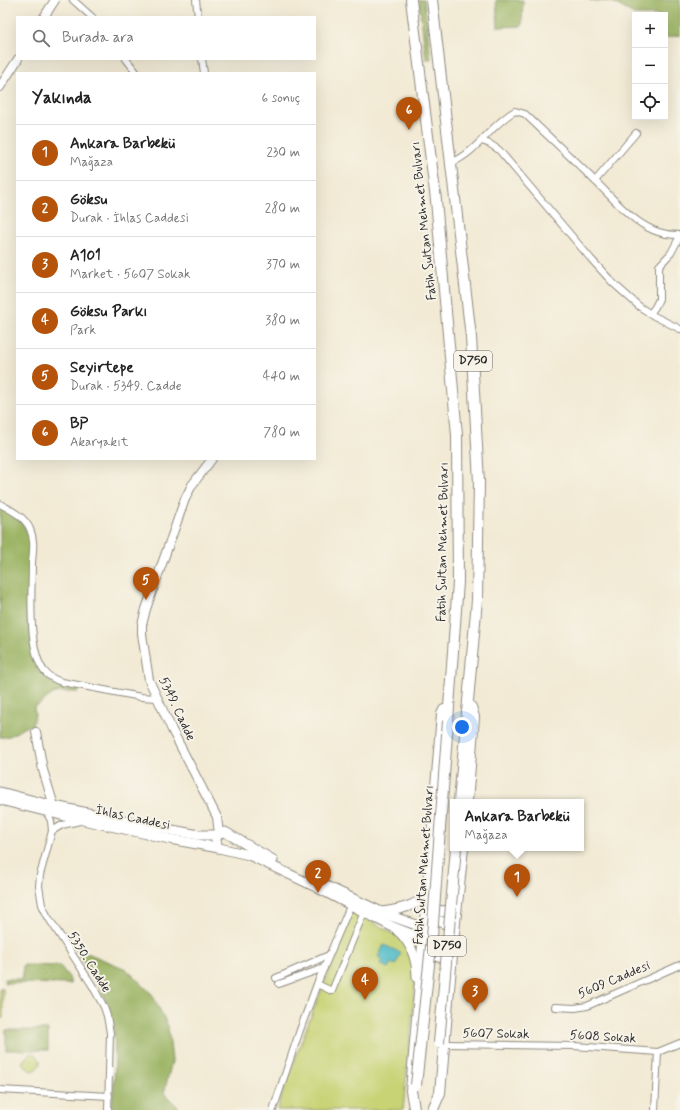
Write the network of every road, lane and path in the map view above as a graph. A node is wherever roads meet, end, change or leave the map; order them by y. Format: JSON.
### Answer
{"nodes":[{"id":1,"x":55,"y":0,"type":"edge"},
{"id":2,"x":73,"y":0,"type":"edge"},
{"id":3,"x":196,"y":0,"type":"edge"},
{"id":4,"x":412,"y":0,"type":"edge"},
{"id":5,"x":432,"y":0,"type":"edge"},
{"id":6,"x":45,"y":16,"type":"edge"},
{"id":7,"x":91,"y":16,"type":"edge"},
{"id":8,"x":198,"y":16,"type":"edge"},
{"id":9,"x":17,"y":60,"type":"edge"},
{"id":10,"x":127,"y":60,"type":"edge"},
{"id":11,"x":202,"y":60,"type":"edge"},
{"id":12,"x":136,"y":72,"type":"edge"},
{"id":13,"x":204,"y":72,"type":"edge"},
{"id":14,"x":0,"y":87,"type":"edge"},
{"id":15,"x":636,"y":133,"type":"dead end"},
{"id":16,"x":482,"y":141,"type":"junction"},
{"id":17,"x":451,"y":163,"type":"junction"},
{"id":18,"x":595,"y":181,"type":"junction"},
{"id":19,"x":680,"y":236,"type":"edge"},
{"id":20,"x":650,"y":314,"type":"junction"},
{"id":21,"x":680,"y":329,"type":"edge"},
{"id":22,"x":211,"y":460,"type":"edge"},
{"id":23,"x":0,"y":504,"type":"edge"},
{"id":24,"x":450,"y":692,"type":"junction"},
{"id":25,"x":469,"y":694,"type":"junction"},
{"id":26,"x":157,"y":698,"type":"junction"},
{"id":27,"x":36,"y":732,"type":"dead end"},
{"id":28,"x":0,"y":792,"type":"edge"},
{"id":29,"x":460,"y":799,"type":"edge"},
{"id":30,"x":467,"y":799,"type":"edge"},
{"id":31,"x":0,"y":800,"type":"edge"},
{"id":32,"x":54,"y":806,"type":"junction"},
{"id":33,"x":44,"y":808,"type":"junction"},
{"id":34,"x":83,"y":820,"type":"junction"},
{"id":35,"x":52,"y":831,"type":"junction"},
{"id":36,"x":223,"y":834,"type":"junction"},
{"id":37,"x":222,"y":848,"type":"junction"},
{"id":38,"x":456,"y":851,"type":"edge"},
{"id":39,"x":463,"y":851,"type":"edge"},
{"id":40,"x":428,"y":896,"type":"junction"},
{"id":41,"x":351,"y":904,"type":"junction"},
{"id":42,"x":457,"y":904,"type":"junction"},
{"id":43,"x":364,"y":912,"type":"junction"},
{"id":44,"x":382,"y":912,"type":"junction"},
{"id":45,"x":393,"y":927,"type":"junction"},
{"id":46,"x":424,"y":934,"type":"junction"},
{"id":47,"x":454,"y":937,"type":"junction"},
{"id":48,"x":330,"y":955,"type":"junction"},
{"id":49,"x":422,"y":964,"type":"junction"},
{"id":50,"x":679,"y":965,"type":"edge"},
{"id":51,"x":451,"y":967,"type":"junction"},
{"id":52,"x":324,"y":968,"type":"junction"},
{"id":53,"x":680,"y":973,"type":"edge"},
{"id":54,"x":317,"y":984,"type":"junction"},
{"id":55,"x":555,"y":1007,"type":"dead end"},
{"id":56,"x":417,"y":1021,"type":"junction"},
{"id":57,"x":680,"y":1043,"type":"edge"},
{"id":58,"x":444,"y":1044,"type":"junction"},
{"id":59,"x":547,"y":1046,"type":"joint"},
{"id":60,"x":658,"y":1052,"type":"junction"},
{"id":61,"x":0,"y":1090,"type":"edge"},
{"id":62,"x":109,"y":1096,"type":"junction"},
{"id":63,"x":414,"y":1109,"type":"edge"},
{"id":64,"x":433,"y":1109,"type":"edge"},
{"id":65,"x":108,"y":1110,"type":"edge"},
{"id":66,"x":273,"y":1110,"type":"edge"},
{"id":67,"x":655,"y":1110,"type":"edge"}],
"edges":[{"from":1,"to":6,"type":"street"},
{"from":2,"to":7,"type":"street"},
{"from":3,"to":8,"type":"street"},
{"from":4,"to":24,"type":"highway","name":"Fatih Sultan Mehmet Bulvarı"},
{"from":5,"to":17,"type":"highway","number":"D750"},
{"from":9,"to":14,"type":"street"},
{"from":10,"to":12,"type":"street"},
{"from":11,"to":13,"type":"street"},
{"from":15,"to":18,"type":"street"},
{"from":16,"to":17,"type":"street"},
{"from":16,"to":18,"type":"street"},
{"from":16,"to":20,"type":"street"},
{"from":17,"to":25,"type":"highway","number":"D750"},
{"from":18,"to":19,"type":"street"},
{"from":19,"to":20,"type":"street"},
{"from":20,"to":21,"type":"street"},
{"from":22,"to":26,"type":"street","name":"5349. Cadde"},
{"from":23,"to":26,"type":"street"},
{"from":24,"to":40,"type":"highway"},
{"from":24,"to":63,"type":"highway","name":"Fatih Sultan Mehmet Bulvarı","number":"D750","bridge":true},
{"from":25,"to":29,"type":"highway","number":"D750"},
{"from":25,"to":30,"type":"highway"},
{"from":26,"to":36,"type":"street","name":"5349. Cadde"},
{"from":27,"to":32,"type":"street"},
{"from":28,"to":33,"type":"main road"},
{"from":31,"to":33,"type":"main road"},
{"from":32,"to":33,"type":"main road","name":"İhlas Caddesi"},
{"from":32,"to":36,"type":"main road","name":"İhlas Caddesi"},
{"from":33,"to":34,"type":"main road","name":"İhlas Caddesi"},
{"from":33,"to":35,"type":"street"},
{"from":34,"to":35,"type":"street"},
{"from":34,"to":37,"type":"main road","name":"İhlas Caddesi"},
{"from":35,"to":62,"type":"street","name":"5350. Cadde"},
{"from":36,"to":37,"type":"main road"},
{"from":36,"to":37,"type":"main road"},
{"from":36,"to":44,"type":"main road"},
{"from":37,"to":41,"type":"main road","name":"İhlas Caddesi"},
{"from":38,"to":64,"type":"highway","number":"D750","bridge":true},
{"from":39,"to":42,"type":"highway"},
{"from":40,"to":42,"type":"highway"},
{"from":40,"to":44,"type":"main road"},
{"from":40,"to":46,"type":"highway"},
{"from":41,"to":43,"type":"main road","name":"İhlas Caddesi"},
{"from":41,"to":48,"type":"street"},
{"from":42,"to":47,"type":"highway"},
{"from":43,"to":45,"type":"main road","name":"İhlas Caddesi"},
{"from":43,"to":54,"type":"street"},
{"from":44,"to":46,"type":"main road"},
{"from":45,"to":46,"type":"main road","name":"İhlas Caddesi"},
{"from":45,"to":56,"type":"main road"},
{"from":46,"to":47,"type":"highway"},
{"from":46,"to":47,"type":"highway"},
{"from":46,"to":49,"type":"highway"},
{"from":47,"to":51,"type":"highway"},
{"from":48,"to":52,"type":"street"},
{"from":48,"to":52,"type":"street"},
{"from":49,"to":51,"type":"highway"},
{"from":49,"to":56,"type":"highway"},
{"from":50,"to":53,"type":"street"},
{"from":50,"to":55,"type":"street","name":"5609 Caddesi"},
{"from":51,"to":58,"type":"highway"},
{"from":52,"to":54,"type":"street"},
{"from":54,"to":66,"type":"street"},
{"from":56,"to":63,"type":"highway"},
{"from":57,"to":60,"type":"street"},
{"from":58,"to":59,"type":"street","name":"5607 Sokak"},
{"from":58,"to":64,"type":"highway"},
{"from":59,"to":60,"type":"street","name":"5608 Sokak"},
{"from":60,"to":67,"type":"street"},
{"from":61,"to":62,"type":"street"},
{"from":62,"to":65,"type":"street","name":"5350. Cadde"}]}
